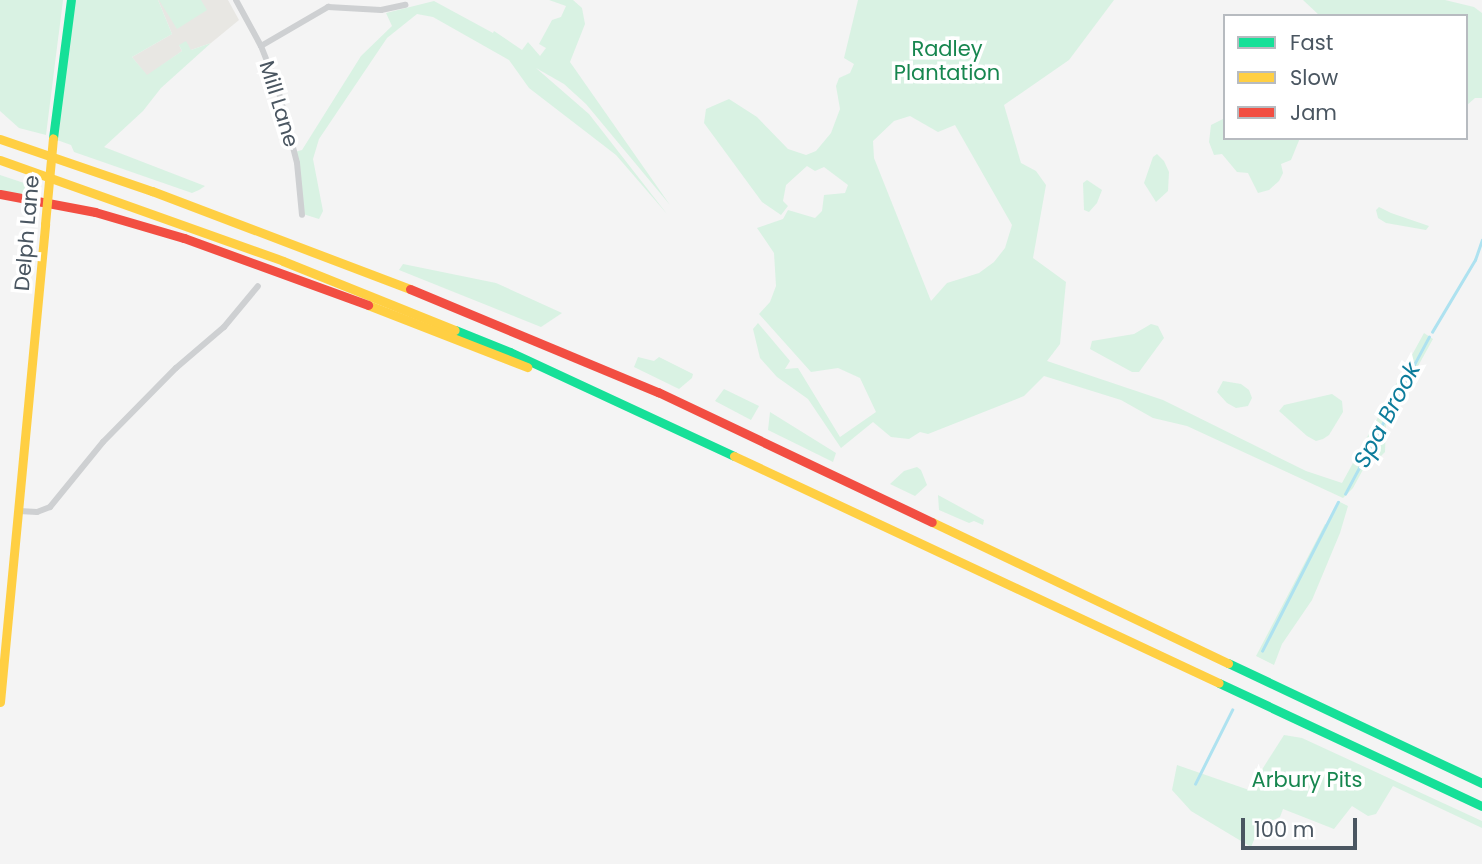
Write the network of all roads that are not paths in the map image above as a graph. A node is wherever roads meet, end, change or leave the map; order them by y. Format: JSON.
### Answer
{"nodes":[{"id":1,"x":71,"y":0,"type":"edge"},
{"id":2,"x":236,"y":0,"type":"edge"},
{"id":3,"x":405,"y":5,"type":"dead end"},
{"id":4,"x":261,"y":46,"type":"junction"},
{"id":5,"x":0,"y":139,"type":"edge"},
{"id":6,"x":0,"y":160,"type":"edge"},
{"id":7,"x":0,"y":194,"type":"edge"},
{"id":8,"x":302,"y":215,"type":"dead end"},
{"id":9,"x":258,"y":286,"type":"dead end"},
{"id":10,"x":644,"y":412,"type":"junction"},
{"id":11,"x":19,"y":511,"type":"junction"},
{"id":12,"x":0,"y":702,"type":"edge"},
{"id":13,"x":1482,"y":783,"type":"edge"},
{"id":14,"x":1482,"y":806,"type":"edge"}],
"edges":[{"from":1,"to":11,"type":"main road","name":"Delph Lane","bridge":true},
{"from":2,"to":4,"type":"street","name":"Mill Lane"},
{"from":3,"to":4,"type":"street"},
{"from":4,"to":8,"type":"street","name":"Mill Lane"},
{"from":5,"to":13,"type":"main road"},
{"from":6,"to":10,"type":"main road"},
{"from":7,"to":10,"type":"main road"},
{"from":9,"to":11,"type":"street"},
{"from":10,"to":14,"type":"main road"},
{"from":11,"to":12,"type":"main road","name":"Delph Lane"}]}
